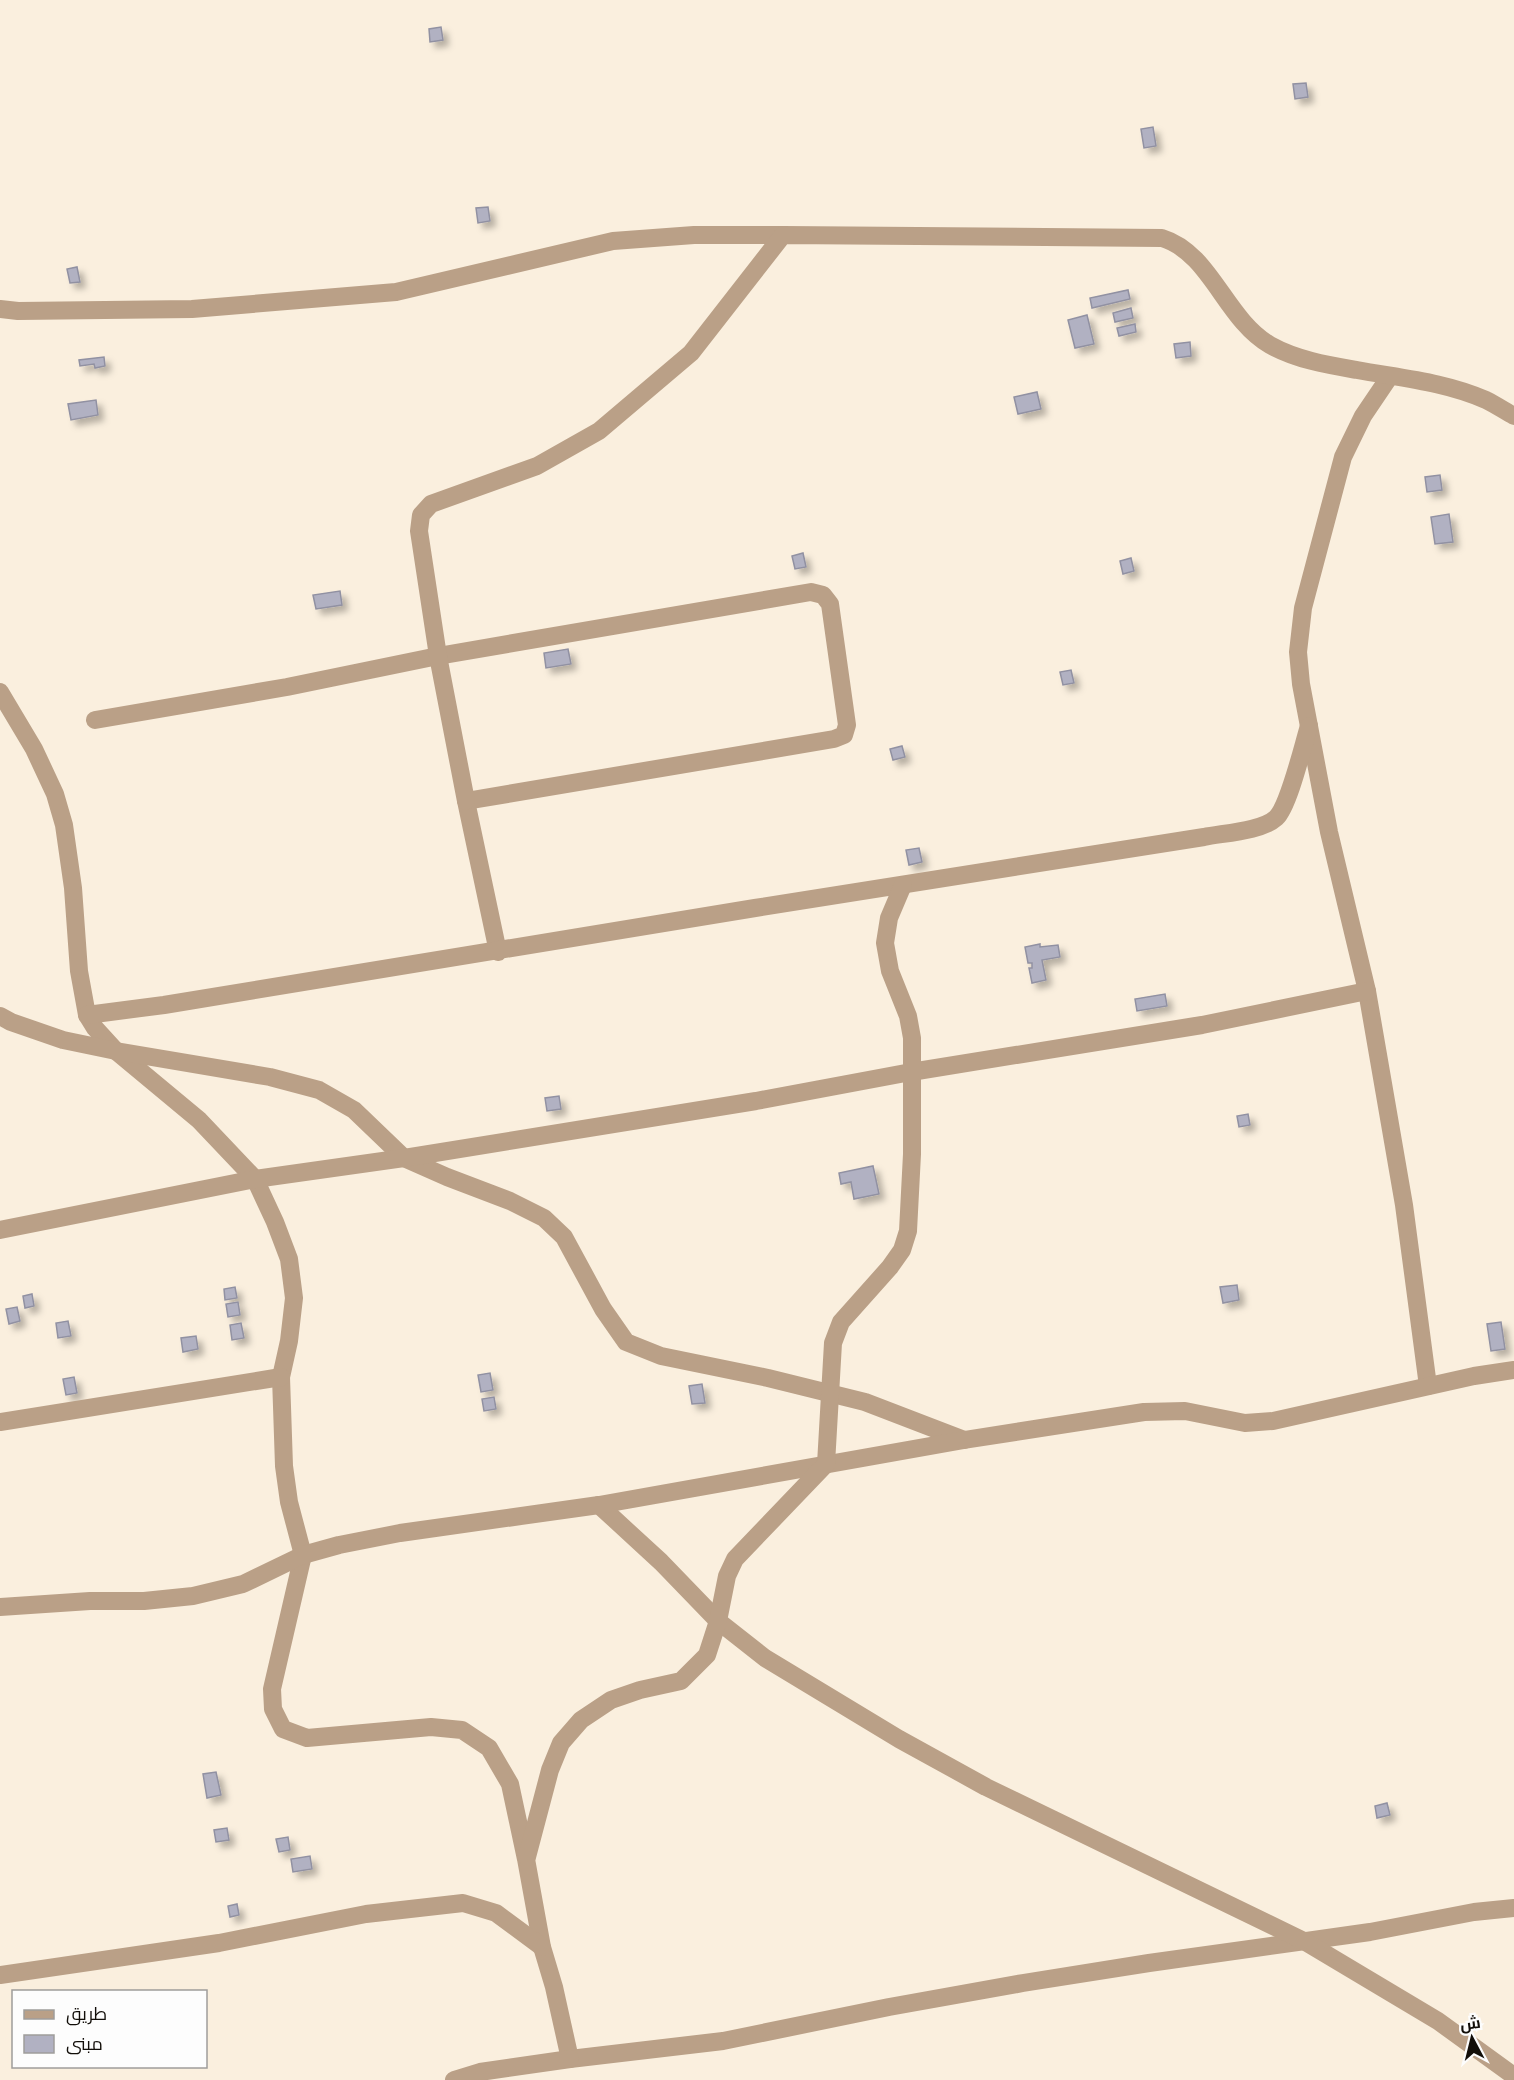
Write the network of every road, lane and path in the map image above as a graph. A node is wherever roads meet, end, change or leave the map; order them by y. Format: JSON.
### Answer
{"nodes":[{"id":1,"x":783,"y":235,"type":"junction"},
{"id":2,"x":0,"y":309,"type":"edge"},
{"id":3,"x":1390,"y":376,"type":"junction"},
{"id":4,"x":1514,"y":416,"type":"edge"},
{"id":5,"x":438,"y":656,"type":"junction"},
{"id":6,"x":0,"y":692,"type":"edge"},
{"id":7,"x":95,"y":720,"type":"dead end"},
{"id":8,"x":1309,"y":726,"type":"junction"},
{"id":9,"x":466,"y":801,"type":"junction"},
{"id":10,"x":903,"y":885,"type":"junction"},
{"id":11,"x":498,"y":952,"type":"junction"},
{"id":12,"x":1367,"y":991,"type":"junction"},
{"id":13,"x":87,"y":1015,"type":"junction"},
{"id":14,"x":0,"y":1016,"type":"edge"},
{"id":15,"x":116,"y":1051,"type":"junction"},
{"id":16,"x":911,"y":1072,"type":"junction"},
{"id":17,"x":404,"y":1158,"type":"junction"},
{"id":18,"x":255,"y":1179,"type":"junction"},
{"id":19,"x":0,"y":1230,"type":"edge"},
{"id":20,"x":1514,"y":1370,"type":"edge"},
{"id":21,"x":281,"y":1377,"type":"junction"},
{"id":22,"x":1428,"y":1386,"type":"junction"},
{"id":23,"x":829,"y":1393,"type":"junction"},
{"id":24,"x":0,"y":1422,"type":"edge"},
{"id":25,"x":964,"y":1440,"type":"junction"},
{"id":26,"x":826,"y":1464,"type":"junction"},
{"id":27,"x":599,"y":1505,"type":"junction"},
{"id":28,"x":303,"y":1555,"type":"junction"},
{"id":29,"x":0,"y":1608,"type":"edge"},
{"id":30,"x":718,"y":1621,"type":"junction"},
{"id":31,"x":526,"y":1859,"type":"junction"},
{"id":32,"x":1514,"y":1908,"type":"edge"},
{"id":33,"x":1304,"y":1941,"type":"junction"},
{"id":34,"x":542,"y":1947,"type":"junction"},
{"id":35,"x":0,"y":1975,"type":"edge"},
{"id":36,"x":570,"y":2059,"type":"junction"},
{"id":37,"x":1514,"y":2076,"type":"edge"},
{"id":38,"x":454,"y":2080,"type":"edge"}],
"edges":[{"from":1,"to":2,"type":"street"},
{"from":1,"to":3,"type":"street"},
{"from":1,"to":5,"type":"street"},
{"from":3,"to":4,"type":"street"},
{"from":3,"to":8,"type":"street"},
{"from":5,"to":7,"type":"street"},
{"from":5,"to":9,"type":"street"},
{"from":5,"to":9,"type":"street"},
{"from":6,"to":13,"type":"street"},
{"from":8,"to":10,"type":"street"},
{"from":8,"to":12,"type":"street"},
{"from":9,"to":11,"type":"street"},
{"from":10,"to":11,"type":"street"},
{"from":10,"to":16,"type":"street"},
{"from":11,"to":13,"type":"street"},
{"from":12,"to":16,"type":"street"},
{"from":12,"to":22,"type":"street"},
{"from":13,"to":15,"type":"street"},
{"from":14,"to":15,"type":"street"},
{"from":15,"to":17,"type":"street"},
{"from":15,"to":18,"type":"street"},
{"from":16,"to":17,"type":"street"},
{"from":16,"to":23,"type":"street"},
{"from":17,"to":18,"type":"street"},
{"from":17,"to":23,"type":"street"},
{"from":18,"to":19,"type":"street"},
{"from":18,"to":21,"type":"street"},
{"from":20,"to":22,"type":"street"},
{"from":21,"to":24,"type":"street"},
{"from":21,"to":28,"type":"street"},
{"from":22,"to":25,"type":"street"},
{"from":23,"to":25,"type":"street"},
{"from":23,"to":26,"type":"street"},
{"from":25,"to":26,"type":"street"},
{"from":26,"to":27,"type":"street"},
{"from":26,"to":30,"type":"street"},
{"from":27,"to":28,"type":"street"},
{"from":27,"to":30,"type":"street"},
{"from":28,"to":29,"type":"street"},
{"from":28,"to":31,"type":"street"},
{"from":30,"to":31,"type":"street"},
{"from":30,"to":33,"type":"street"},
{"from":31,"to":34,"type":"street"},
{"from":32,"to":33,"type":"street"},
{"from":33,"to":36,"type":"street"},
{"from":33,"to":37,"type":"street"},
{"from":34,"to":35,"type":"street"},
{"from":34,"to":36,"type":"street"},
{"from":36,"to":38,"type":"street"}]}
